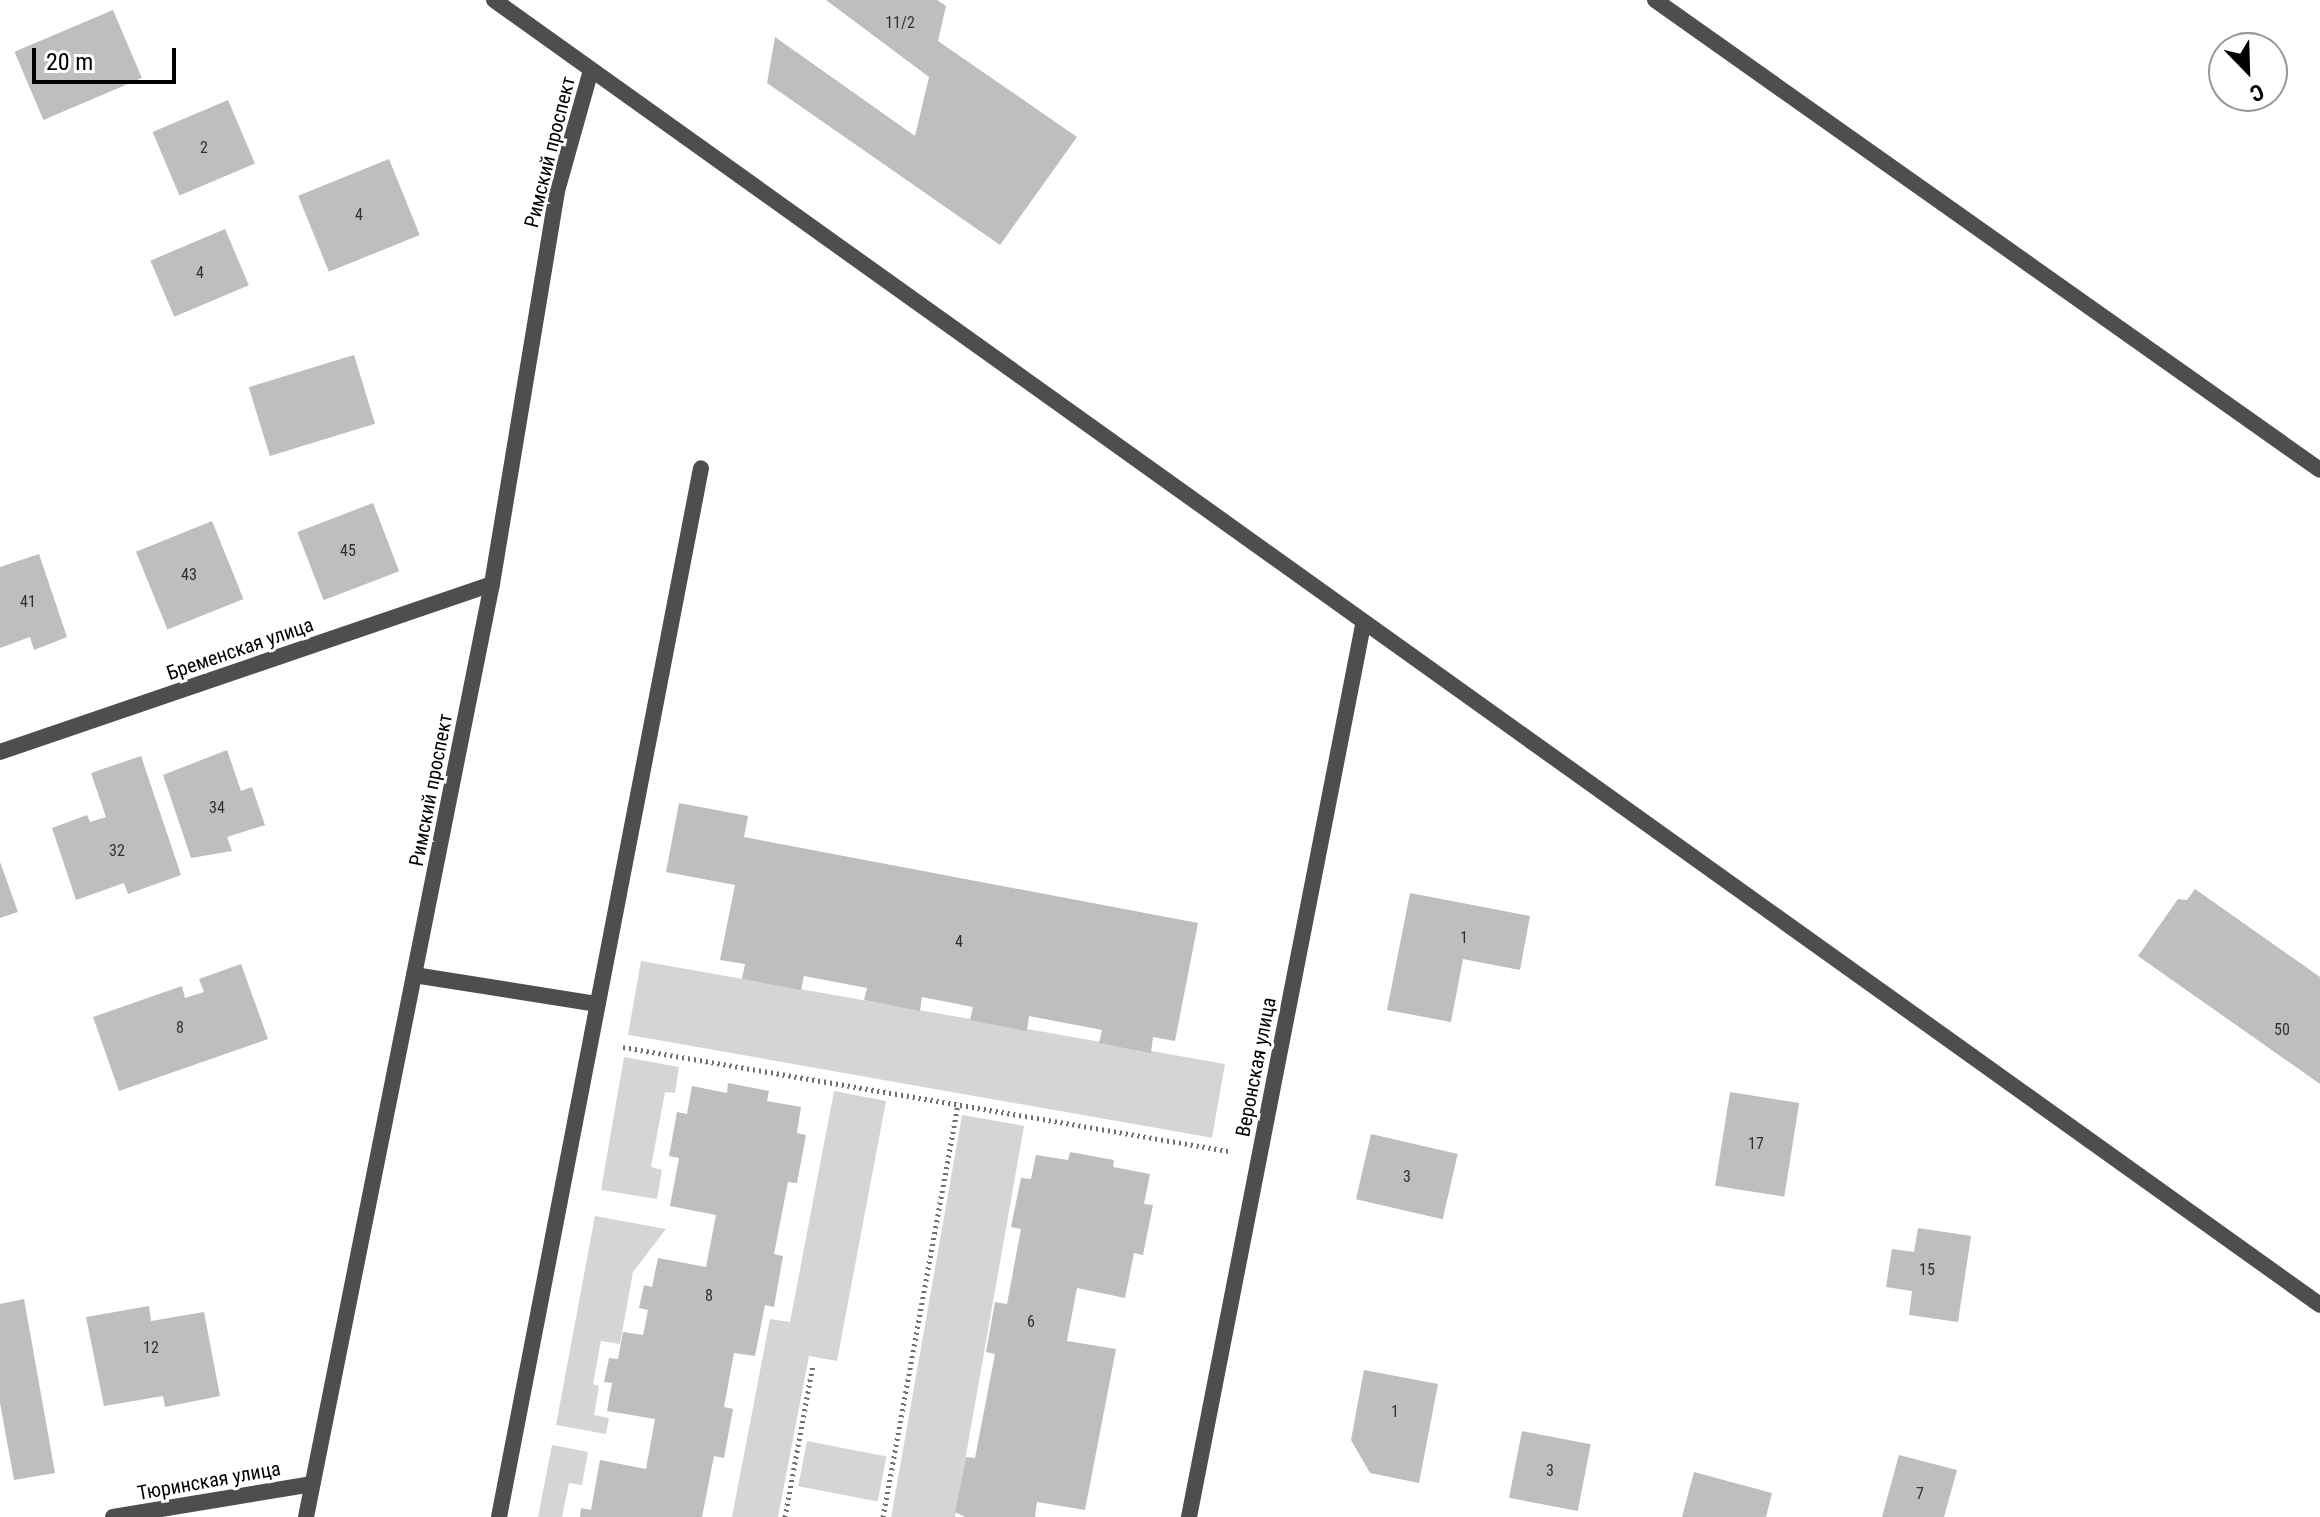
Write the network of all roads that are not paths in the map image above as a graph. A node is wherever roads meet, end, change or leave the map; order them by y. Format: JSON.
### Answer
{"nodes":[{"id":1,"x":494,"y":0,"type":"edge"},
{"id":2,"x":1655,"y":0,"type":"edge"},
{"id":3,"x":591,"y":70,"type":"junction"},
{"id":4,"x":701,"y":468,"type":"dead end"},
{"id":5,"x":2320,"y":470,"type":"edge"},
{"id":6,"x":492,"y":584,"type":"junction"},
{"id":7,"x":1363,"y":625,"type":"junction"},
{"id":8,"x":0,"y":752,"type":"edge"},
{"id":9,"x":414,"y":975,"type":"junction"},
{"id":10,"x":598,"y":1004,"type":"junction"},
{"id":11,"x":2320,"y":1305,"type":"edge"},
{"id":12,"x":312,"y":1484,"type":"junction"},
{"id":13,"x":113,"y":1517,"type":"edge"},
{"id":14,"x":306,"y":1517,"type":"edge"},
{"id":15,"x":499,"y":1517,"type":"edge"},
{"id":16,"x":1189,"y":1517,"type":"edge"}],
"edges":[{"from":1,"to":3,"type":"street"},
{"from":2,"to":5,"type":"street"},
{"from":3,"to":6,"type":"street","name":"Римский проспект"},
{"from":3,"to":7,"type":"street"},
{"from":4,"to":10,"type":"street"},
{"from":6,"to":8,"type":"street","name":"Бременская улица"},
{"from":6,"to":9,"type":"street","name":"Римский проспект"},
{"from":7,"to":11,"type":"street"},
{"from":7,"to":16,"type":"street","name":"Веронская улица"},
{"from":9,"to":10,"type":"street"},
{"from":9,"to":12,"type":"street","name":"Римский проспект"},
{"from":10,"to":15,"type":"street"},
{"from":12,"to":13,"type":"street","name":"Тюринская улица"},
{"from":12,"to":14,"type":"street","name":"Римский проспект"}]}
